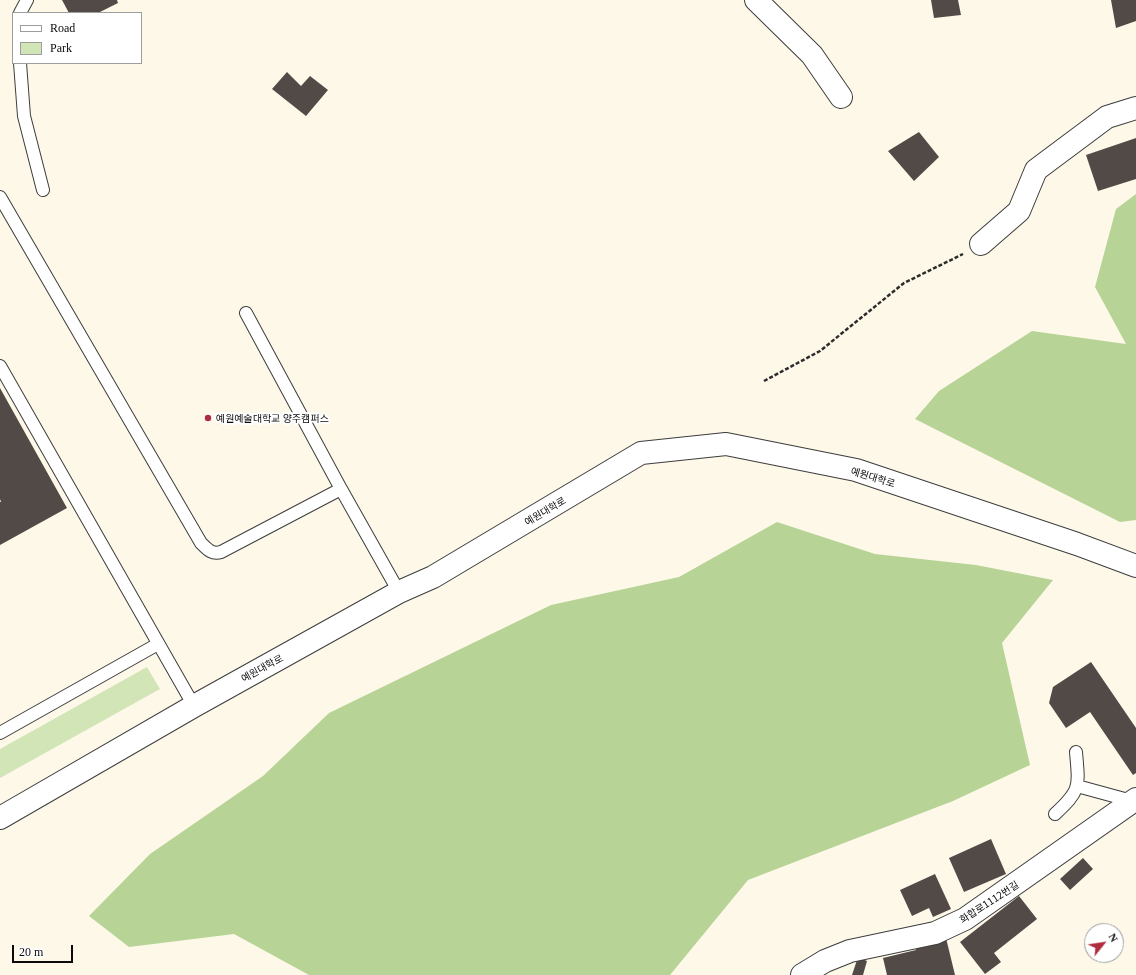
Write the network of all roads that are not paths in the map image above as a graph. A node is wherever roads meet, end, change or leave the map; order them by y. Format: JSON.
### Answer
{"nodes":[{"id":1,"x":27,"y":0,"type":"edge"},
{"id":2,"x":756,"y":0,"type":"edge"},
{"id":3,"x":21,"y":12,"type":"edge"},
{"id":4,"x":20,"y":64,"type":"edge"},
{"id":5,"x":841,"y":97,"type":"dead end"},
{"id":6,"x":1136,"y":108,"type":"edge"},
{"id":7,"x":43,"y":190,"type":"dead end"},
{"id":8,"x":0,"y":197,"type":"edge"},
{"id":9,"x":982,"y":244,"type":"road end"},
{"id":10,"x":246,"y":313,"type":"dead end"},
{"id":11,"x":0,"y":366,"type":"edge"},
{"id":12,"x":341,"y":489,"type":"junction"},
{"id":13,"x":1136,"y":566,"type":"edge"},
{"id":14,"x":399,"y":592,"type":"junction"},
{"id":15,"x":158,"y":644,"type":"junction"},
{"id":16,"x":194,"y":706,"type":"junction"},
{"id":17,"x":0,"y":733,"type":"edge"},
{"id":18,"x":1076,"y":752,"type":"dead end"},
{"id":19,"x":1077,"y":786,"type":"junction"},
{"id":20,"x":1134,"y":800,"type":"edge"},
{"id":21,"x":1055,"y":814,"type":"dead end"},
{"id":22,"x":0,"y":818,"type":"edge"},
{"id":23,"x":802,"y":975,"type":"edge"}],
"edges":[{"from":1,"to":3,"type":"lane"},
{"from":2,"to":5,"type":"street"},
{"from":4,"to":7,"type":"lane"},
{"from":6,"to":9,"type":"street"},
{"from":8,"to":12,"type":"lane"},
{"from":10,"to":12,"type":"lane"},
{"from":11,"to":15,"type":"lane"},
{"from":12,"to":14,"type":"lane"},
{"from":13,"to":14,"type":"street","name":"예원대학로"},
{"from":14,"to":16,"type":"street","name":"예원대학로"},
{"from":15,"to":16,"type":"lane"},
{"from":15,"to":17,"type":"lane"},
{"from":16,"to":22,"type":"street","name":"예원대학로"},
{"from":18,"to":19,"type":"lane"},
{"from":19,"to":20,"type":"lane"},
{"from":19,"to":21,"type":"lane"},
{"from":20,"to":23,"type":"street","name":"화합로1112번길"}]}
